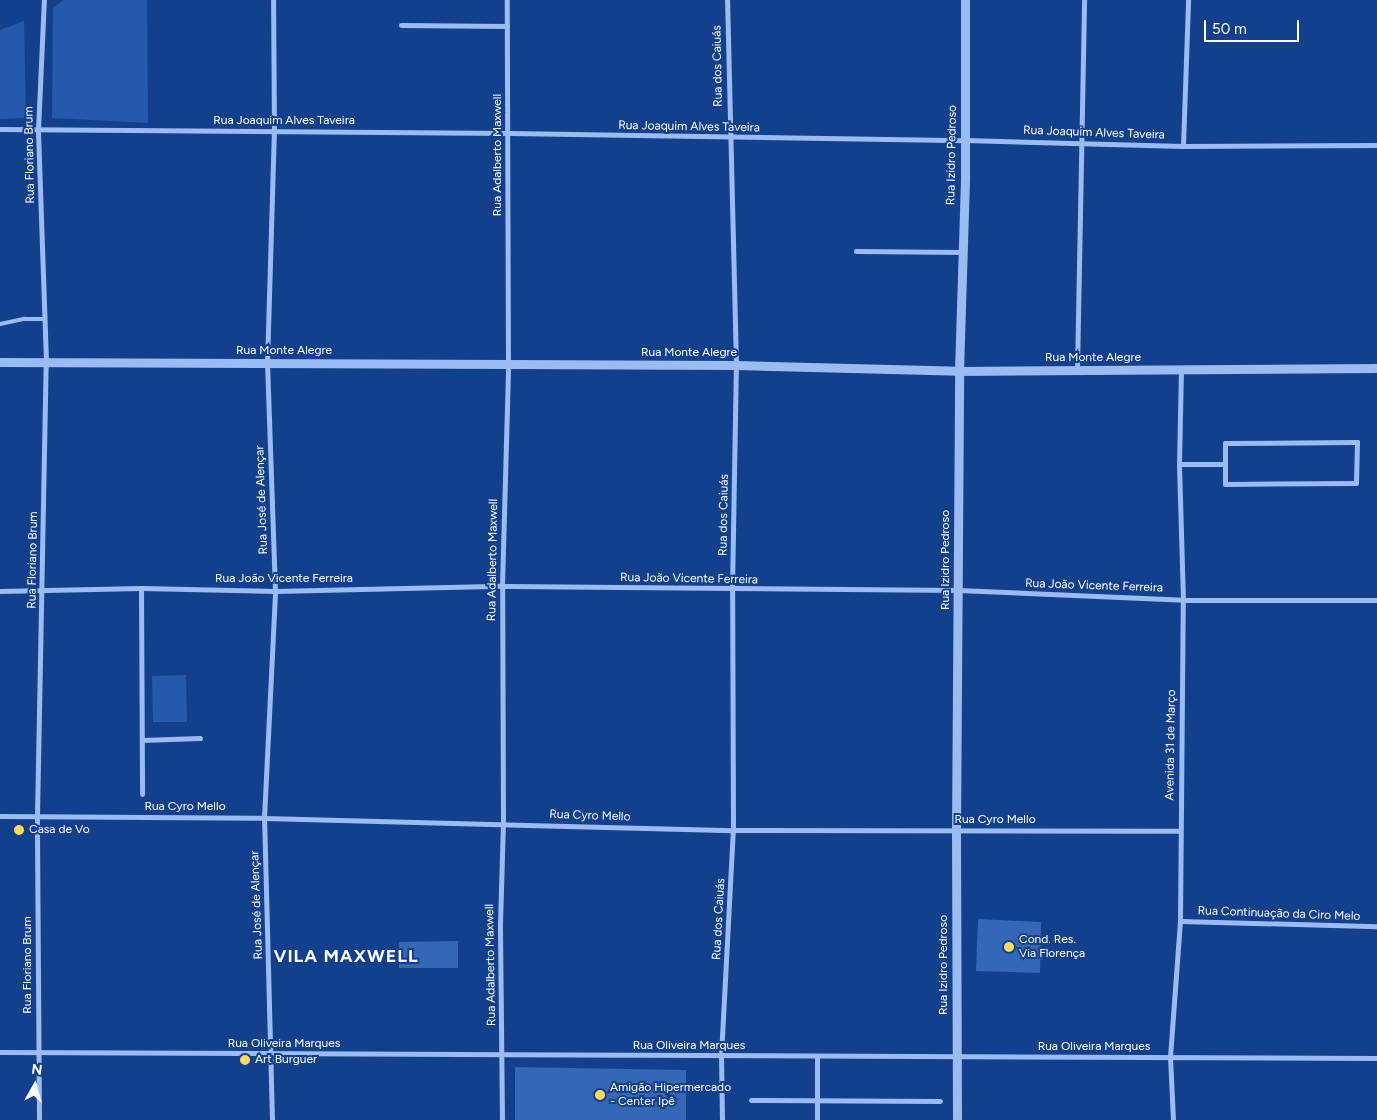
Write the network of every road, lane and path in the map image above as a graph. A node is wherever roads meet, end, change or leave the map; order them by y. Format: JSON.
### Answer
{"nodes":[{"id":1,"x":44,"y":0,"type":"edge"},
{"id":2,"x":273,"y":0,"type":"edge"},
{"id":3,"x":508,"y":0,"type":"edge"},
{"id":4,"x":727,"y":0,"type":"edge"},
{"id":5,"x":966,"y":0,"type":"edge"},
{"id":6,"x":1084,"y":0,"type":"edge"},
{"id":7,"x":1188,"y":0,"type":"edge"},
{"id":8,"x":401,"y":25,"type":"dead end"},
{"id":9,"x":507,"y":26,"type":"junction"},
{"id":10,"x":0,"y":130,"type":"edge"},
{"id":11,"x":38,"y":130,"type":"junction"},
{"id":12,"x":274,"y":130,"type":"junction"},
{"id":13,"x":509,"y":133,"type":"junction"},
{"id":14,"x":730,"y":138,"type":"junction"},
{"id":15,"x":965,"y":140,"type":"junction"},
{"id":16,"x":1082,"y":143,"type":"junction"},
{"id":17,"x":1377,"y":145,"type":"edge"},
{"id":18,"x":1183,"y":146,"type":"junction"},
{"id":19,"x":856,"y":251,"type":"dead end"},
{"id":20,"x":963,"y":252,"type":"junction"},
{"id":21,"x":45,"y":319,"type":"junction"},
{"id":22,"x":0,"y":324,"type":"edge"},
{"id":23,"x":46,"y":361,"type":"junction"},
{"id":24,"x":0,"y":362,"type":"edge"},
{"id":25,"x":267,"y":364,"type":"junction"},
{"id":26,"x":508,"y":365,"type":"junction"},
{"id":27,"x":736,"y":366,"type":"junction"},
{"id":28,"x":1377,"y":368,"type":"edge"},
{"id":29,"x":1077,"y":370,"type":"junction"},
{"id":30,"x":1181,"y":370,"type":"junction"},
{"id":31,"x":959,"y":371,"type":"junction"},
{"id":32,"x":1180,"y":464,"type":"junction"},
{"id":33,"x":1225,"y":464,"type":"junction"},
{"id":34,"x":502,"y":586,"type":"junction"},
{"id":35,"x":141,"y":588,"type":"junction"},
{"id":36,"x":732,"y":590,"type":"junction"},
{"id":37,"x":958,"y":590,"type":"junction"},
{"id":38,"x":0,"y":591,"type":"edge"},
{"id":39,"x":43,"y":591,"type":"junction"},
{"id":40,"x":275,"y":591,"type":"junction"},
{"id":41,"x":1183,"y":600,"type":"junction"},
{"id":42,"x":1377,"y":600,"type":"edge"},
{"id":43,"x":200,"y":738,"type":"dead end"},
{"id":44,"x":142,"y":740,"type":"junction"},
{"id":45,"x":142,"y":794,"type":"dead end"},
{"id":46,"x":0,"y":816,"type":"edge"},
{"id":47,"x":37,"y":816,"type":"junction"},
{"id":48,"x":264,"y":818,"type":"junction"},
{"id":49,"x":503,"y":823,"type":"junction"},
{"id":50,"x":733,"y":830,"type":"junction"},
{"id":51,"x":956,"y":830,"type":"junction"},
{"id":52,"x":1180,"y":831,"type":"junction"},
{"id":53,"x":1180,"y":921,"type":"junction"},
{"id":54,"x":1377,"y":926,"type":"edge"},
{"id":55,"x":0,"y":1052,"type":"edge"},
{"id":56,"x":38,"y":1052,"type":"junction"},
{"id":57,"x":503,"y":1054,"type":"junction"},
{"id":58,"x":272,"y":1055,"type":"junction"},
{"id":59,"x":721,"y":1056,"type":"junction"},
{"id":60,"x":817,"y":1056,"type":"junction"},
{"id":61,"x":957,"y":1056,"type":"junction"},
{"id":62,"x":1170,"y":1057,"type":"junction"},
{"id":63,"x":1377,"y":1058,"type":"edge"},
{"id":64,"x":751,"y":1100,"type":"dead end"},
{"id":65,"x":817,"y":1100,"type":"junction"},
{"id":66,"x":940,"y":1101,"type":"dead end"},
{"id":67,"x":39,"y":1120,"type":"edge"},
{"id":68,"x":272,"y":1120,"type":"edge"},
{"id":69,"x":502,"y":1120,"type":"edge"},
{"id":70,"x":722,"y":1120,"type":"edge"},
{"id":71,"x":817,"y":1120,"type":"edge"},
{"id":72,"x":957,"y":1120,"type":"edge"},
{"id":73,"x":1173,"y":1120,"type":"edge"}],
"edges":[{"from":1,"to":11,"type":"street","name":"Rua Floriano Brum"},
{"from":2,"to":12,"type":"street","name":"Rua José de Alençar"},
{"from":3,"to":9,"type":"street","name":"Rua Adalberto Maxwell"},
{"from":4,"to":14,"type":"street","name":"Rua dos Caiuás"},
{"from":5,"to":15,"type":"street","name":"Rua Izidro Pedroso"},
{"from":6,"to":16,"type":"street"},
{"from":7,"to":18,"type":"street"},
{"from":8,"to":9,"type":"street"},
{"from":9,"to":13,"type":"street","name":"Rua Adalberto Maxwell"},
{"from":10,"to":11,"type":"street","name":"Rua Joaquim Alves Taveira"},
{"from":11,"to":12,"type":"street","name":"Rua Joaquim Alves Taveira"},
{"from":11,"to":21,"type":"street","name":"Rua Floriano Brum"},
{"from":12,"to":13,"type":"street","name":"Rua Joaquim Alves Taveira"},
{"from":12,"to":25,"type":"street","name":"Rua José de Alençar"},
{"from":13,"to":14,"type":"street","name":"Rua Joaquim Alves Taveira"},
{"from":13,"to":26,"type":"street","name":"Rua Adalberto Maxwell"},
{"from":14,"to":15,"type":"street","name":"Rua Joaquim Alves Taveira"},
{"from":14,"to":27,"type":"street","name":"Rua dos Caiuás"},
{"from":15,"to":16,"type":"street","name":"Rua Joaquim Alves Taveira"},
{"from":15,"to":20,"type":"street","name":"Rua Izidro Pedroso"},
{"from":16,"to":18,"type":"street","name":"Rua Joaquim Alves Taveira"},
{"from":16,"to":29,"type":"street"},
{"from":17,"to":18,"type":"street","name":"Rua Joaquim Alves Taveira"},
{"from":19,"to":20,"type":"street"},
{"from":20,"to":31,"type":"street","name":"Rua Izidro Pedroso"},
{"from":21,"to":22,"type":"lane"},
{"from":21,"to":23,"type":"street","name":"Rua Floriano Brum"},
{"from":23,"to":24,"type":"street","name":"Rua Monte Alegre"},
{"from":23,"to":25,"type":"street","name":"Rua Monte Alegre"},
{"from":23,"to":39,"type":"street","name":"Rua Floriano Brum"},
{"from":25,"to":26,"type":"street","name":"Rua Monte Alegre"},
{"from":25,"to":40,"type":"street","name":"Rua José de Alençar"},
{"from":26,"to":27,"type":"street","name":"Rua Monte Alegre"},
{"from":26,"to":34,"type":"street","name":"Rua Adalberto Maxwell"},
{"from":27,"to":31,"type":"street","name":"Rua Monte Alegre"},
{"from":27,"to":36,"type":"street","name":"Rua dos Caiuás"},
{"from":28,"to":30,"type":"street","name":"Rua Monte Alegre"},
{"from":29,"to":30,"type":"street","name":"Rua Monte Alegre"},
{"from":29,"to":31,"type":"street","name":"Rua Monte Alegre"},
{"from":30,"to":32,"type":"street","name":"Avenida 31 de Março"},
{"from":31,"to":37,"type":"street","name":"Rua Izidro Pedroso"},
{"from":32,"to":33,"type":"street"},
{"from":32,"to":41,"type":"street","name":"Avenida 31 de Março"},
{"from":33,"to":33,"type":"street"},
{"from":34,"to":36,"type":"street","name":"Rua João Vicente Ferreira"},
{"from":34,"to":40,"type":"street","name":"Rua João Vicente Ferreira"},
{"from":34,"to":49,"type":"street","name":"Rua Adalberto Maxwell"},
{"from":35,"to":39,"type":"street","name":"Rua João Vicente Ferreira"},
{"from":35,"to":40,"type":"street","name":"Rua João Vicente Ferreira"},
{"from":35,"to":44,"type":"street"},
{"from":36,"to":37,"type":"street","name":"Rua João Vicente Ferreira"},
{"from":36,"to":50,"type":"street","name":"Rua dos Caiuás"},
{"from":37,"to":41,"type":"street","name":"Rua João Vicente Ferreira"},
{"from":37,"to":51,"type":"street","name":"Rua Izidro Pedroso"},
{"from":38,"to":39,"type":"street","name":"Rua João Vicente Ferreira"},
{"from":39,"to":47,"type":"street","name":"Rua Floriano Brum"},
{"from":40,"to":48,"type":"street","name":"Rua José de Alençar"},
{"from":41,"to":42,"type":"street","name":"Rua João Vicente Ferreira"},
{"from":41,"to":52,"type":"street","name":"Avenida 31 de Março"},
{"from":43,"to":44,"type":"street"},
{"from":44,"to":45,"type":"street"},
{"from":46,"to":47,"type":"street","name":"Rua Cyro Mello"},
{"from":47,"to":48,"type":"street","name":"Rua Cyro Mello"},
{"from":47,"to":56,"type":"street","name":"Rua Floriano Brum"},
{"from":48,"to":49,"type":"street","name":"Rua Cyro Mello"},
{"from":48,"to":58,"type":"street","name":"Rua José de Alençar"},
{"from":49,"to":50,"type":"street","name":"Rua Cyro Mello"},
{"from":49,"to":57,"type":"street","name":"Rua Adalberto Maxwell"},
{"from":50,"to":51,"type":"street","name":"Rua Cyro Mello"},
{"from":50,"to":59,"type":"street","name":"Rua dos Caiuás"},
{"from":51,"to":52,"type":"street","name":"Rua Cyro Mello"},
{"from":51,"to":61,"type":"street","name":"Rua Izidro Pedroso"},
{"from":52,"to":53,"type":"street","name":"Avenida 31 de Março"},
{"from":53,"to":54,"type":"street","name":"Rua Continuação da Ciro Melo"},
{"from":53,"to":62,"type":"street","name":"Avenida 31 de Março"},
{"from":55,"to":56,"type":"street","name":"Rua Oliveira Marques"},
{"from":56,"to":58,"type":"street","name":"Rua Oliveira Marques"},
{"from":56,"to":67,"type":"street","name":"Rua Floriano Brum"},
{"from":57,"to":58,"type":"street","name":"Rua Oliveira Marques"},
{"from":57,"to":59,"type":"street","name":"Rua Oliveira Marques"},
{"from":57,"to":69,"type":"street","name":"Rua Adalberto Maxwell"},
{"from":58,"to":68,"type":"street","name":"Rua José de Alençar"},
{"from":59,"to":60,"type":"street","name":"Rua Oliveira Marques"},
{"from":59,"to":70,"type":"street","name":"Rua dos Caiuás"},
{"from":60,"to":61,"type":"street","name":"Rua Oliveira Marques"},
{"from":60,"to":65,"type":"street"},
{"from":61,"to":62,"type":"street","name":"Rua Oliveira Marques"},
{"from":61,"to":72,"type":"street","name":"Rua Izidro Pedroso"},
{"from":62,"to":63,"type":"street","name":"Rua Oliveira Marques"},
{"from":62,"to":73,"type":"street","name":"Avenida 31 de Março"},
{"from":64,"to":65,"type":"street"},
{"from":65,"to":66,"type":"street"},
{"from":65,"to":71,"type":"street"}]}
